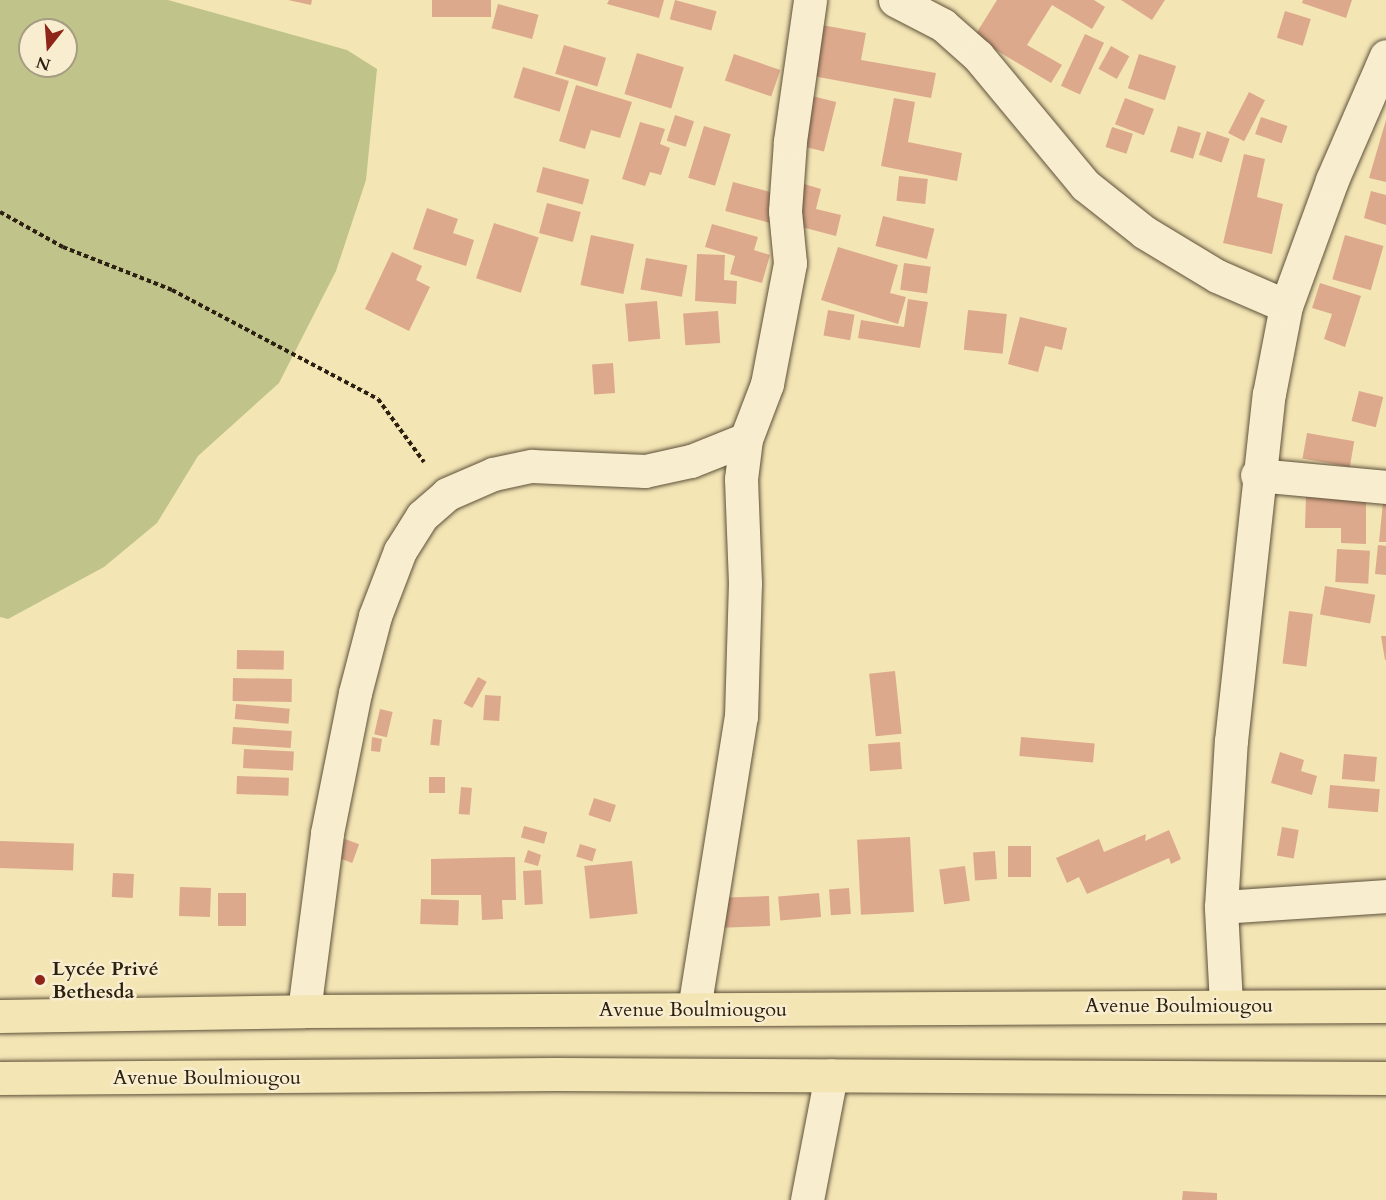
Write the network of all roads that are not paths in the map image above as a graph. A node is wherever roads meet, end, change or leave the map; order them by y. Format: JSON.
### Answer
{"nodes":[{"id":1,"x":810,"y":0,"type":"edge"},
{"id":2,"x":895,"y":0,"type":"edge"},
{"id":3,"x":1386,"y":56,"type":"edge"},
{"id":4,"x":1286,"y":306,"type":"junction"},
{"id":5,"x":746,"y":440,"type":"junction"},
{"id":6,"x":1257,"y":475,"type":"junction"},
{"id":7,"x":1386,"y":487,"type":"edge"},
{"id":8,"x":1386,"y":896,"type":"edge"},
{"id":9,"x":1221,"y":907,"type":"junction"},
{"id":10,"x":1226,"y":1004,"type":"junction"},
{"id":11,"x":1386,"y":1006,"type":"edge"},
{"id":12,"x":694,"y":1009,"type":"junction"},
{"id":13,"x":304,"y":1011,"type":"junction"},
{"id":14,"x":0,"y":1016,"type":"edge"},
{"id":15,"x":831,"y":1076,"type":"junction"},
{"id":16,"x":0,"y":1078,"type":"edge"},
{"id":17,"x":1386,"y":1078,"type":"edge"},
{"id":18,"x":807,"y":1200,"type":"edge"}],
"edges":[{"from":1,"to":5,"type":"street"},
{"from":2,"to":4,"type":"street"},
{"from":3,"to":4,"type":"street"},
{"from":4,"to":6,"type":"street"},
{"from":5,"to":12,"type":"street"},
{"from":5,"to":13,"type":"street"},
{"from":6,"to":7,"type":"street"},
{"from":6,"to":9,"type":"street"},
{"from":8,"to":9,"type":"street"},
{"from":9,"to":10,"type":"street"},
{"from":10,"to":11,"type":"highway","name":"Avenue Boulmiougou"},
{"from":10,"to":12,"type":"highway","name":"Avenue Boulmiougou"},
{"from":12,"to":13,"type":"highway","name":"Avenue Boulmiougou"},
{"from":13,"to":14,"type":"highway","name":"Avenue Boulmiougou"},
{"from":15,"to":16,"type":"highway","name":"Avenue Boulmiougou"},
{"from":15,"to":17,"type":"highway","name":"Avenue Boulmiougou"},
{"from":15,"to":18,"type":"street"}]}
